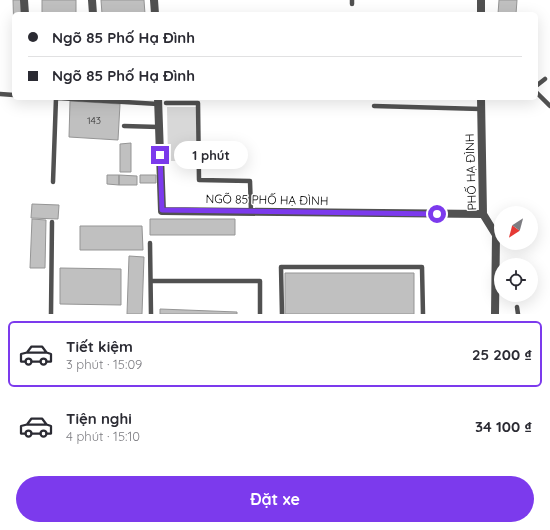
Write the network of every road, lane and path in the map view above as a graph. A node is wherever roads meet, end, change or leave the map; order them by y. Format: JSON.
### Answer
{"nodes":[{"id":1,"x":24,"y":0,"type":"edge"},
{"id":2,"x":92,"y":0,"type":"edge"},
{"id":3,"x":154,"y":0,"type":"edge"},
{"id":4,"x":481,"y":0,"type":"edge"},
{"id":5,"x":25,"y":12,"type":"edge"},
{"id":6,"x":93,"y":12,"type":"edge"},
{"id":7,"x":155,"y":12,"type":"edge"},
{"id":8,"x":481,"y":12,"type":"edge"},
{"id":9,"x":545,"y":79,"type":"dead end"},
{"id":10,"x":538,"y":84,"type":"edge"},
{"id":11,"x":0,"y":94,"type":"edge"},
{"id":12,"x":538,"y":94,"type":"edge"},
{"id":13,"x":12,"y":95,"type":"edge"},
{"id":14,"x":56,"y":100,"type":"edge"},
{"id":15,"x":108,"y":100,"type":"edge"},
{"id":16,"x":481,"y":100,"type":"edge"},
{"id":17,"x":161,"y":102,"type":"edge"},
{"id":18,"x":374,"y":106,"type":"dead end"},
{"id":19,"x":550,"y":106,"type":"edge"},
{"id":20,"x":481,"y":110,"type":"junction"},
{"id":21,"x":124,"y":126,"type":"dead end"},
{"id":22,"x":159,"y":127,"type":"junction"},
{"id":23,"x":53,"y":182,"type":"dead end"},
{"id":24,"x":251,"y":212,"type":"junction"},
{"id":25,"x":483,"y":214,"type":"junction"},
{"id":26,"x":52,"y":222,"type":"dead end"},
{"id":27,"x":150,"y":243,"type":"dead end"},
{"id":28,"x":151,"y":281,"type":"junction"},
{"id":29,"x":518,"y":307,"type":"dead end"},
{"id":30,"x":51,"y":314,"type":"edge"},
{"id":31,"x":151,"y":314,"type":"edge"},
{"id":32,"x":260,"y":314,"type":"edge"},
{"id":33,"x":282,"y":314,"type":"edge"},
{"id":34,"x":422,"y":314,"type":"edge"},
{"id":35,"x":495,"y":314,"type":"edge"},
{"id":36,"x":518,"y":314,"type":"edge"}],
"edges":[{"from":1,"to":5,"type":"street"},
{"from":2,"to":6,"type":"street"},
{"from":3,"to":7,"type":"street"},
{"from":4,"to":8,"type":"street"},
{"from":9,"to":10,"type":"lane"},
{"from":11,"to":13,"type":"lane"},
{"from":12,"to":19,"type":"lane"},
{"from":14,"to":23,"type":"lane"},
{"from":15,"to":17,"type":"lane"},
{"from":16,"to":20,"type":"street","name":"PHỐ HẠ ĐÌNH"},
{"from":17,"to":22,"type":"street","name":"NGÕ 85 PHỐ HẠ ĐÌNH"},
{"from":17,"to":24,"type":"lane"},
{"from":18,"to":20,"type":"lane"},
{"from":20,"to":25,"type":"street","name":"PHỐ HẠ ĐÌNH"},
{"from":21,"to":22,"type":"lane"},
{"from":22,"to":24,"type":"street","name":"NGÕ 85 PHỐ HẠ ĐÌNH"},
{"from":24,"to":25,"type":"street","name":"NGÕ 85 PHỐ HẠ ĐÌNH"},
{"from":25,"to":35,"type":"street","name":"PHỐ HẠ ĐÌNH"},
{"from":26,"to":30,"type":"lane"},
{"from":27,"to":28,"type":"lane"},
{"from":28,"to":31,"type":"lane"},
{"from":28,"to":32,"type":"lane"},
{"from":29,"to":36,"type":"lane"},
{"from":33,"to":34,"type":"lane"}]}
